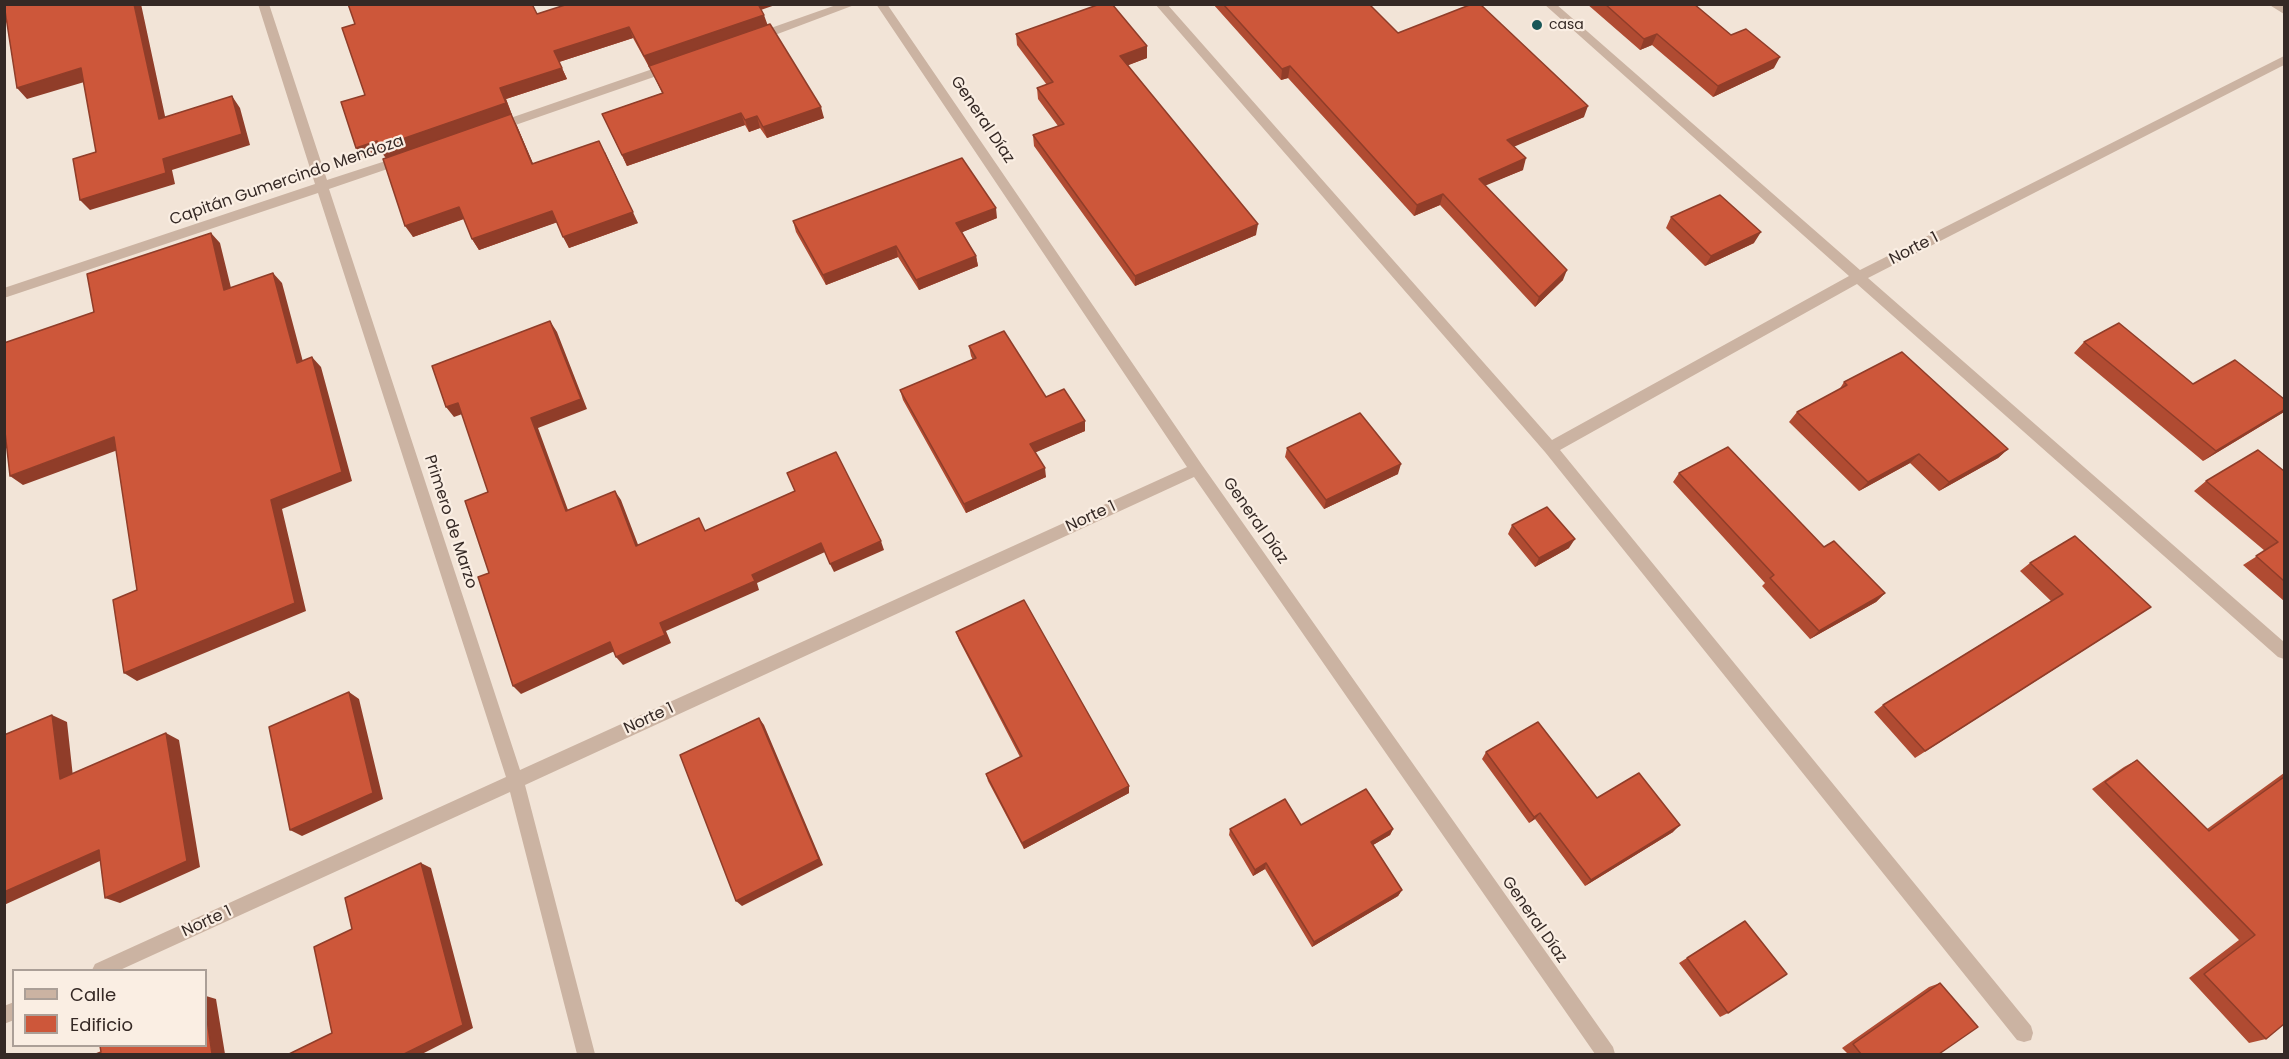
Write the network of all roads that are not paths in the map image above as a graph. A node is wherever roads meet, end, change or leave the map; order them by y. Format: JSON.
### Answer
{"nodes":[{"id":1,"x":263,"y":4,"type":"edge"},
{"id":2,"x":852,"y":4,"type":"edge"},
{"id":3,"x":881,"y":4,"type":"edge"},
{"id":4,"x":1160,"y":4,"type":"edge"},
{"id":5,"x":1549,"y":4,"type":"edge"},
{"id":6,"x":2273,"y":4,"type":"edge"},
{"id":7,"x":2284,"y":11,"type":"edge"},
{"id":8,"x":739,"y":43,"type":"edge"},
{"id":9,"x":2284,"y":60,"type":"edge"},
{"id":10,"x":683,"y":63,"type":"edge"},
{"id":11,"x":480,"y":133,"type":"edge"},
{"id":12,"x":413,"y":156,"type":"edge"},
{"id":13,"x":322,"y":187,"type":"junction"},
{"id":14,"x":1858,"y":278,"type":"junction"},
{"id":15,"x":4,"y":293,"type":"edge"},
{"id":16,"x":1550,"y":448,"type":"junction"},
{"id":17,"x":1197,"y":469,"type":"junction"},
{"id":18,"x":2284,"y":652,"type":"edge"},
{"id":19,"x":515,"y":780,"type":"junction"},
{"id":20,"x":103,"y":969,"type":"edge"},
{"id":21,"x":2024,"y":1033,"type":"dead end"},
{"id":22,"x":586,"y":1054,"type":"edge"},
{"id":23,"x":1606,"y":1054,"type":"edge"}],
"edges":[{"from":1,"to":13,"type":"street","name":"Primero de Marzo"},
{"from":2,"to":8,"type":"street"},
{"from":3,"to":17,"type":"street","name":"General Díaz"},
{"from":4,"to":16,"type":"street"},
{"from":5,"to":14,"type":"street"},
{"from":6,"to":7,"type":"street"},
{"from":9,"to":14,"type":"street","name":"Norte 1"},
{"from":10,"to":11,"type":"street"},
{"from":12,"to":13,"type":"street","name":"Capitán Gumercindo Mendoza"},
{"from":13,"to":15,"type":"street","name":"Capitán Gumercindo Mendoza"},
{"from":13,"to":19,"type":"street","name":"Primero de Marzo"},
{"from":14,"to":16,"type":"street","name":"Norte 1"},
{"from":14,"to":18,"type":"street"},
{"from":16,"to":21,"type":"street"},
{"from":17,"to":19,"type":"street","name":"Norte 1"},
{"from":17,"to":23,"type":"street","name":"General Díaz"},
{"from":19,"to":20,"type":"street","name":"Norte 1"},
{"from":19,"to":22,"type":"street","name":"Primero de Marzo"}]}
